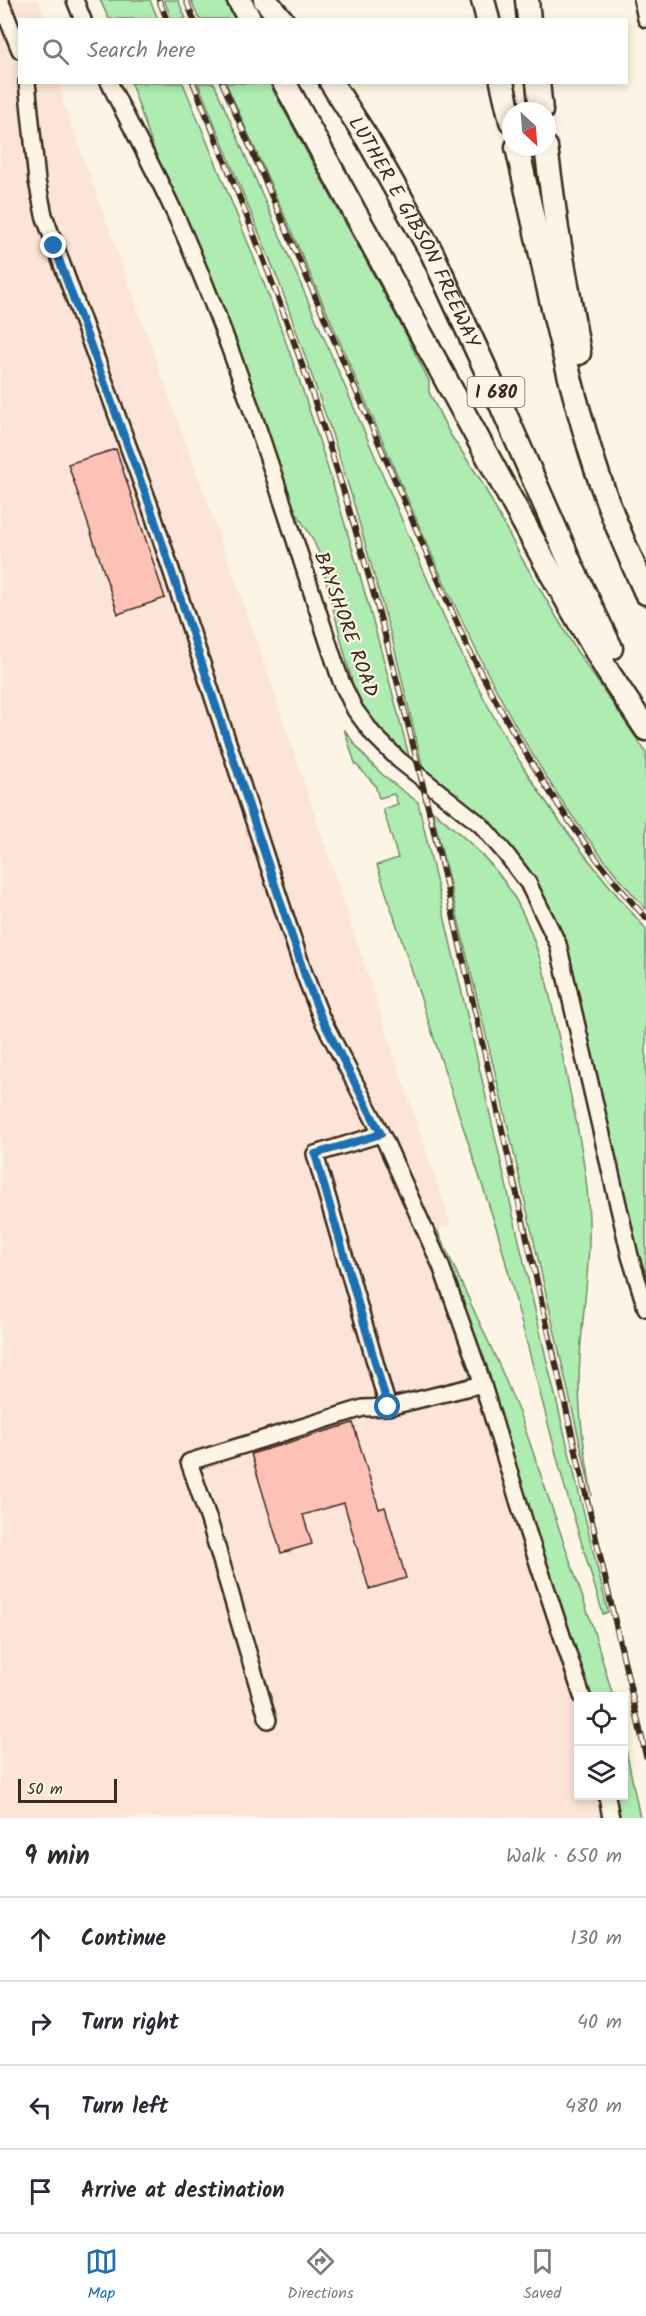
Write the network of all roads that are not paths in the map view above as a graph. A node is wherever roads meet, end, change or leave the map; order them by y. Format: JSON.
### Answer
{"nodes":[{"id":1,"x":0,"y":0,"type":"edge"},
{"id":2,"x":75,"y":0,"type":"edge"},
{"id":3,"x":240,"y":0,"type":"edge"},
{"id":4,"x":265,"y":0,"type":"edge"},
{"id":5,"x":483,"y":0,"type":"edge"},
{"id":6,"x":527,"y":0,"type":"edge"},
{"id":7,"x":642,"y":0,"type":"edge"},
{"id":8,"x":82,"y":18,"type":"edge"},
{"id":9,"x":249,"y":18,"type":"edge"},
{"id":10,"x":280,"y":18,"type":"edge"},
{"id":11,"x":488,"y":18,"type":"edge"},
{"id":12,"x":530,"y":18,"type":"edge"},
{"id":13,"x":646,"y":19,"type":"edge"},
{"id":14,"x":18,"y":45,"type":"edge"},
{"id":15,"x":27,"y":84,"type":"edge"},
{"id":16,"x":110,"y":84,"type":"edge"},
{"id":17,"x":285,"y":84,"type":"edge"},
{"id":18,"x":332,"y":84,"type":"edge"},
{"id":19,"x":502,"y":84,"type":"edge"},
{"id":20,"x":538,"y":84,"type":"edge"},
{"id":21,"x":507,"y":102,"type":"edge"},
{"id":22,"x":540,"y":102,"type":"edge"},
{"id":23,"x":519,"y":156,"type":"edge"},
{"id":24,"x":547,"y":156,"type":"edge"},
{"id":25,"x":612,"y":513,"type":"junction"},
{"id":26,"x":646,"y":594,"type":"edge"},
{"id":27,"x":646,"y":709,"type":"edge"},
{"id":28,"x":646,"y":729,"type":"edge"},
{"id":29,"x":381,"y":1134,"type":"junction"},
{"id":30,"x":646,"y":1308,"type":"edge"},
{"id":31,"x":483,"y":1384,"type":"junction"},
{"id":32,"x":388,"y":1407,"type":"junction"},
{"id":33,"x":581,"y":1692,"type":"edge"},
{"id":34,"x":268,"y":1720,"type":"dead end"},
{"id":35,"x":608,"y":1800,"type":"edge"},
{"id":36,"x":611,"y":1818,"type":"edge"}],
"edges":[{"from":1,"to":14,"type":"street"},
{"from":2,"to":8,"type":"street"},
{"from":3,"to":9,"type":"highway"},
{"from":4,"to":10,"type":"highway"},
{"from":5,"to":11,"type":"highway"},
{"from":6,"to":12,"type":"highway"},
{"from":7,"to":13,"type":"street"},
{"from":15,"to":29,"type":"street"},
{"from":16,"to":30,"type":"street","name":"BAYSHORE ROAD"},
{"from":17,"to":28,"type":"highway"},
{"from":18,"to":27,"type":"highway","name":"LUTHER E GIBSON FREEWAY","number":"I 680"},
{"from":19,"to":21,"type":"highway"},
{"from":20,"to":22,"type":"highway"},
{"from":23,"to":25,"type":"highway"},
{"from":24,"to":25,"type":"highway"},
{"from":25,"to":26,"type":"highway"},
{"from":29,"to":31,"type":"street"},
{"from":29,"to":32,"type":"street"},
{"from":31,"to":32,"type":"street"},
{"from":31,"to":33,"type":"street"},
{"from":32,"to":34,"type":"street"},
{"from":35,"to":36,"type":"street"}]}
